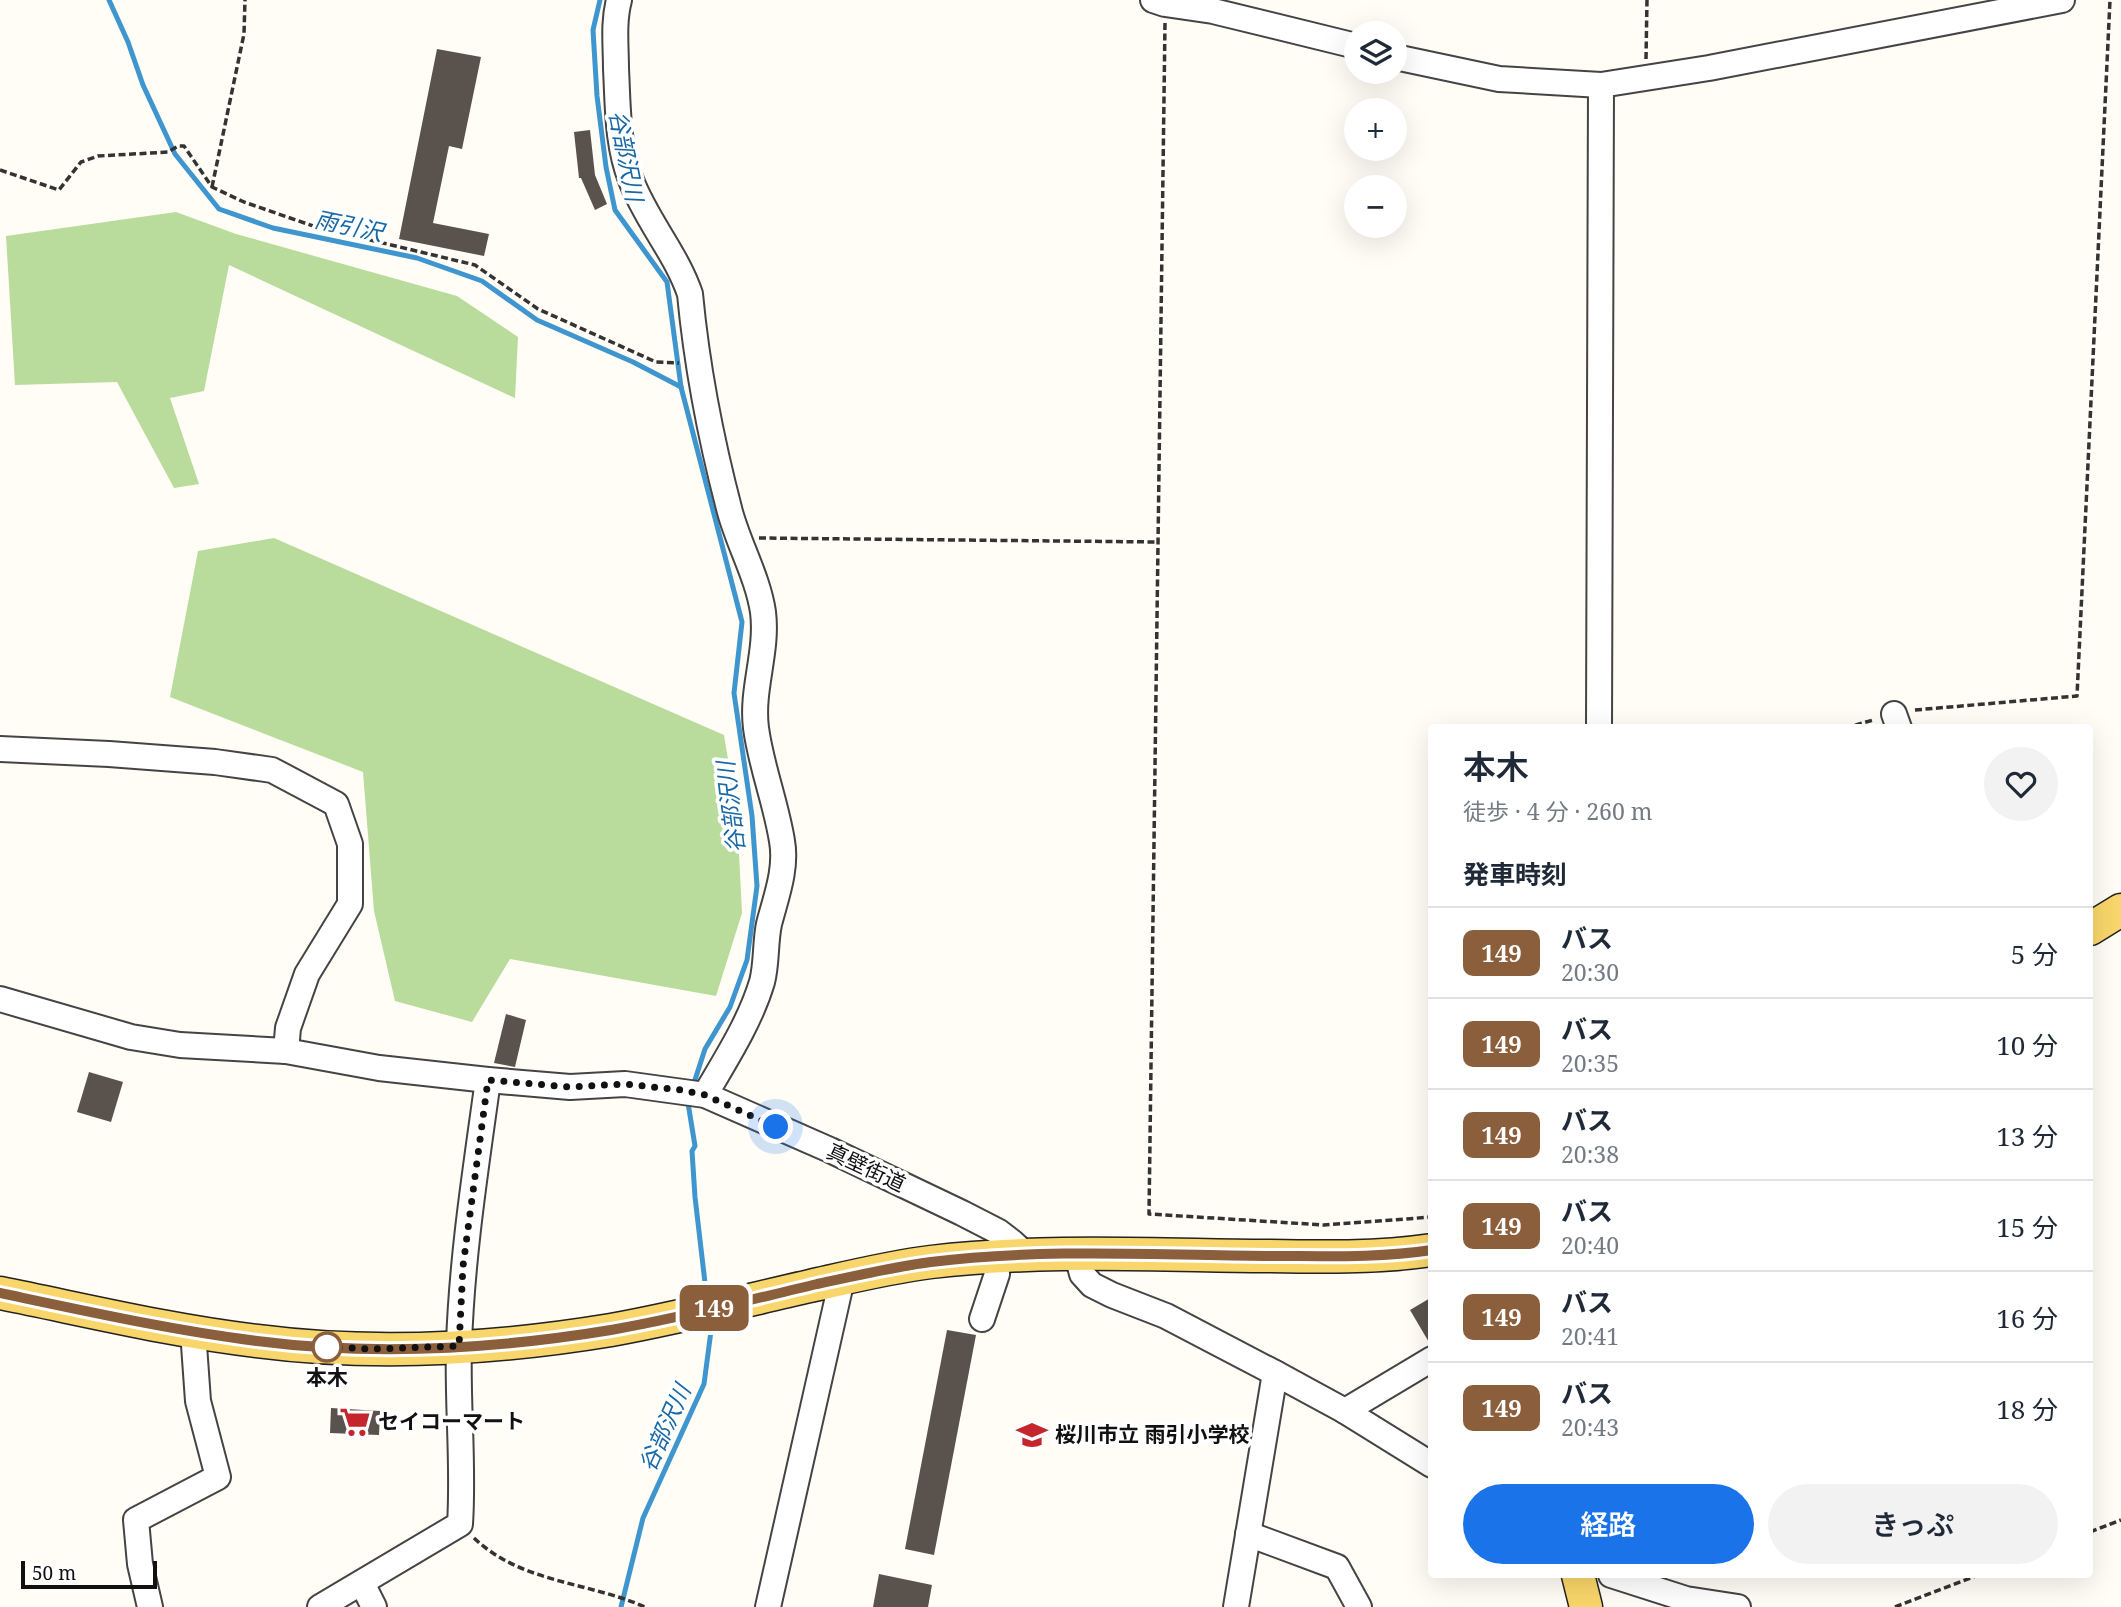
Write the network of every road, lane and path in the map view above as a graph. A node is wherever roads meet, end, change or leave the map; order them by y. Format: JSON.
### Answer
{"nodes":[{"id":1,"x":245,"y":0,"type":"edge"},
{"id":2,"x":618,"y":0,"type":"edge"},
{"id":3,"x":1647,"y":0,"type":"edge"},
{"id":4,"x":2062,"y":0,"type":"edge"},
{"id":5,"x":2110,"y":0,"type":"edge"},
{"id":6,"x":1159,"y":2,"type":"edge"},
{"id":7,"x":1344,"y":43,"type":"edge"},
{"id":8,"x":1407,"y":60,"type":"edge"},
{"id":9,"x":1646,"y":79,"type":"junction"},
{"id":10,"x":1601,"y":85,"type":"junction"},
{"id":11,"x":0,"y":170,"type":"edge"},
{"id":12,"x":212,"y":187,"type":"junction"},
{"id":13,"x":698,"y":363,"type":"junction"},
{"id":14,"x":740,"y":538,"type":"junction"},
{"id":15,"x":1160,"y":542,"type":"junction"},
{"id":16,"x":1896,"y":721,"type":"edge"},
{"id":17,"x":1600,"y":724,"type":"edge"},
{"id":18,"x":1874,"y":724,"type":"edge"},
{"id":19,"x":0,"y":749,"type":"edge"},
{"id":20,"x":2121,"y":910,"type":"edge"},
{"id":21,"x":2093,"y":927,"type":"edge"},
{"id":22,"x":0,"y":999,"type":"edge"},
{"id":23,"x":286,"y":1051,"type":"junction"},
{"id":24,"x":488,"y":1080,"type":"junction"},
{"id":25,"x":695,"y":1093,"type":"junction"},
{"id":26,"x":1428,"y":1217,"type":"edge"},
{"id":27,"x":1428,"y":1250,"type":"edge"},
{"id":28,"x":1077,"y":1255,"type":"junction"},
{"id":29,"x":1011,"y":1256,"type":"junction"},
{"id":30,"x":842,"y":1279,"type":"junction"},
{"id":31,"x":0,"y":1293,"type":"edge"},
{"id":32,"x":982,"y":1319,"type":"dead end"},
{"id":33,"x":193,"y":1331,"type":"junction"},
{"id":34,"x":459,"y":1346,"type":"junction"},
{"id":35,"x":1428,"y":1361,"type":"edge"},
{"id":36,"x":1275,"y":1373,"type":"junction"},
{"id":37,"x":1345,"y":1411,"type":"junction"},
{"id":38,"x":1428,"y":1463,"type":"edge"},
{"id":39,"x":2121,"y":1520,"type":"edge"},
{"id":40,"x":460,"y":1524,"type":"junction"},
{"id":41,"x":2093,"y":1531,"type":"edge"},
{"id":42,"x":1248,"y":1534,"type":"junction"},
{"id":43,"x":1579,"y":1578,"type":"edge"},
{"id":44,"x":1620,"y":1578,"type":"edge"},
{"id":45,"x":1970,"y":1578,"type":"edge"},
{"id":46,"x":362,"y":1583,"type":"junction"},
{"id":47,"x":150,"y":1607,"type":"edge"},
{"id":48,"x":320,"y":1607,"type":"edge"},
{"id":49,"x":374,"y":1607,"type":"edge"},
{"id":50,"x":645,"y":1607,"type":"edge"},
{"id":51,"x":768,"y":1607,"type":"edge"},
{"id":52,"x":1236,"y":1607,"type":"edge"},
{"id":53,"x":1359,"y":1607,"type":"edge"},
{"id":54,"x":1586,"y":1607,"type":"edge"},
{"id":55,"x":1738,"y":1607,"type":"edge"},
{"id":56,"x":1895,"y":1607,"type":"edge"}],
"edges":[{"from":1,"to":12,"type":"path"},
{"from":2,"to":13,"type":"street"},
{"from":3,"to":9,"type":"path"},
{"from":4,"to":9,"type":"street"},
{"from":5,"to":16,"type":"path"},
{"from":6,"to":7,"type":"street"},
{"from":6,"to":15,"type":"path"},
{"from":8,"to":10,"type":"street"},
{"from":9,"to":10,"type":"street"},
{"from":10,"to":17,"type":"street"},
{"from":11,"to":12,"type":"path"},
{"from":12,"to":13,"type":"path"},
{"from":13,"to":14,"type":"street"},
{"from":14,"to":15,"type":"path"},
{"from":14,"to":25,"type":"street"},
{"from":15,"to":26,"type":"path"},
{"from":16,"to":18,"type":"path"},
{"from":19,"to":23,"type":"street"},
{"from":20,"to":21,"type":"main road"},
{"from":22,"to":23,"type":"street","name":"真壁街道"},
{"from":23,"to":24,"type":"street","name":"真壁街道"},
{"from":24,"to":25,"type":"street","name":"真壁街道"},
{"from":24,"to":34,"type":"street"},
{"from":25,"to":29,"type":"street","name":"真壁街道"},
{"from":27,"to":28,"type":"main road"},
{"from":28,"to":29,"type":"main road"},
{"from":28,"to":36,"type":"street"},
{"from":29,"to":30,"type":"main road"},
{"from":29,"to":32,"type":"street"},
{"from":30,"to":34,"type":"main road"},
{"from":30,"to":51,"type":"street"},
{"from":31,"to":33,"type":"main road"},
{"from":33,"to":34,"type":"main road"},
{"from":33,"to":47,"type":"street"},
{"from":34,"to":40,"type":"street"},
{"from":35,"to":37,"type":"street"},
{"from":36,"to":37,"type":"street"},
{"from":36,"to":42,"type":"street"},
{"from":37,"to":38,"type":"street"},
{"from":39,"to":41,"type":"path"},
{"from":40,"to":46,"type":"street"},
{"from":40,"to":50,"type":"path"},
{"from":42,"to":52,"type":"street"},
{"from":42,"to":53,"type":"street"},
{"from":43,"to":54,"type":"main road"},
{"from":44,"to":55,"type":"street"},
{"from":45,"to":56,"type":"path"},
{"from":46,"to":48,"type":"street"},
{"from":46,"to":49,"type":"street"}]}
